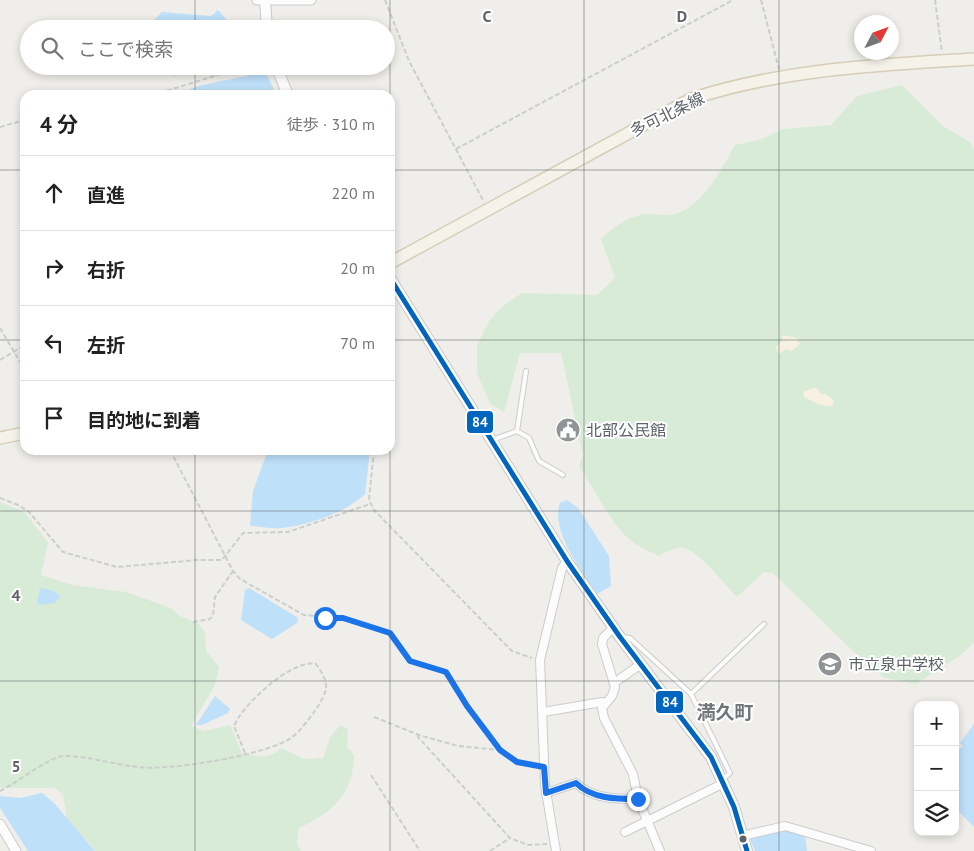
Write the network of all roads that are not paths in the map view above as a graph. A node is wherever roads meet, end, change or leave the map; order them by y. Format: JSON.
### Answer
{"nodes":[{"id":1,"x":262,"y":0,"type":"edge"},
{"id":2,"x":311,"y":0,"type":"edge"},
{"id":3,"x":265,"y":20,"type":"edge"},
{"id":4,"x":974,"y":59,"type":"edge"},
{"id":5,"x":280,"y":75,"type":"edge"},
{"id":6,"x":286,"y":90,"type":"edge"},
{"id":7,"x":395,"y":260,"type":"edge"},
{"id":8,"x":395,"y":286,"type":"edge"},
{"id":9,"x":526,"y":371,"type":"dead end"},
{"id":10,"x":517,"y":431,"type":"junction"},
{"id":11,"x":20,"y":434,"type":"edge"},
{"id":12,"x":0,"y":438,"type":"edge"},
{"id":13,"x":492,"y":440,"type":"junction"},
{"id":14,"x":563,"y":475,"type":"dead end"},
{"id":15,"x":567,"y":561,"type":"junction"},
{"id":16,"x":764,"y":624,"type":"dead end"},
{"id":17,"x":614,"y":627,"type":"junction"},
{"id":18,"x":620,"y":637,"type":"junction"},
{"id":19,"x":641,"y":664,"type":"junction"},
{"id":20,"x":614,"y":683,"type":"junction"},
{"id":21,"x":691,"y":694,"type":"junction"},
{"id":22,"x":605,"y":704,"type":"junction"},
{"id":23,"x":543,"y":712,"type":"junction"},
{"id":24,"x":724,"y":781,"type":"junction"},
{"id":25,"x":546,"y":793,"type":"junction"},
{"id":26,"x":638,"y":799,"type":"junction"},
{"id":27,"x":648,"y":821,"type":"junction"},
{"id":28,"x":0,"y":824,"type":"edge"},
{"id":29,"x":625,"y":832,"type":"dead end"},
{"id":30,"x":742,"y":836,"type":"junction"},
{"id":31,"x":555,"y":847,"type":"edge"},
{"id":32,"x":862,"y":849,"type":"edge"},
{"id":33,"x":16,"y":851,"type":"edge"},
{"id":34,"x":660,"y":851,"type":"edge"},
{"id":35,"x":748,"y":851,"type":"edge"},
{"id":36,"x":871,"y":851,"type":"edge"}],
"edges":[{"from":1,"to":2,"type":"street"},
{"from":1,"to":3,"type":"main road"},
{"from":4,"to":7,"type":"main road","name":"多可北条線"},
{"from":5,"to":6,"type":"main road"},
{"from":8,"to":13,"type":"main road"},
{"from":9,"to":10,"type":"lane"},
{"from":10,"to":13,"type":"lane"},
{"from":10,"to":14,"type":"lane"},
{"from":11,"to":12,"type":"main road"},
{"from":13,"to":15,"type":"main road"},
{"from":15,"to":17,"type":"main road"},
{"from":15,"to":23,"type":"street"},
{"from":16,"to":21,"type":"lane"},
{"from":17,"to":18,"type":"main road"},
{"from":17,"to":20,"type":"street"},
{"from":18,"to":19,"type":"main road"},
{"from":18,"to":21,"type":"lane"},
{"from":19,"to":20,"type":"street"},
{"from":19,"to":24,"type":"main road"},
{"from":20,"to":22,"type":"street"},
{"from":21,"to":24,"type":"lane"},
{"from":22,"to":23,"type":"street"},
{"from":22,"to":26,"type":"street"},
{"from":23,"to":25,"type":"street"},
{"from":24,"to":27,"type":"street"},
{"from":24,"to":30,"type":"main road"},
{"from":25,"to":26,"type":"street"},
{"from":25,"to":31,"type":"street"},
{"from":26,"to":27,"type":"street"},
{"from":27,"to":29,"type":"street"},
{"from":27,"to":34,"type":"street"},
{"from":28,"to":33,"type":"street"},
{"from":30,"to":32,"type":"street"},
{"from":30,"to":35,"type":"main road"},
{"from":32,"to":36,"type":"street"}]}
